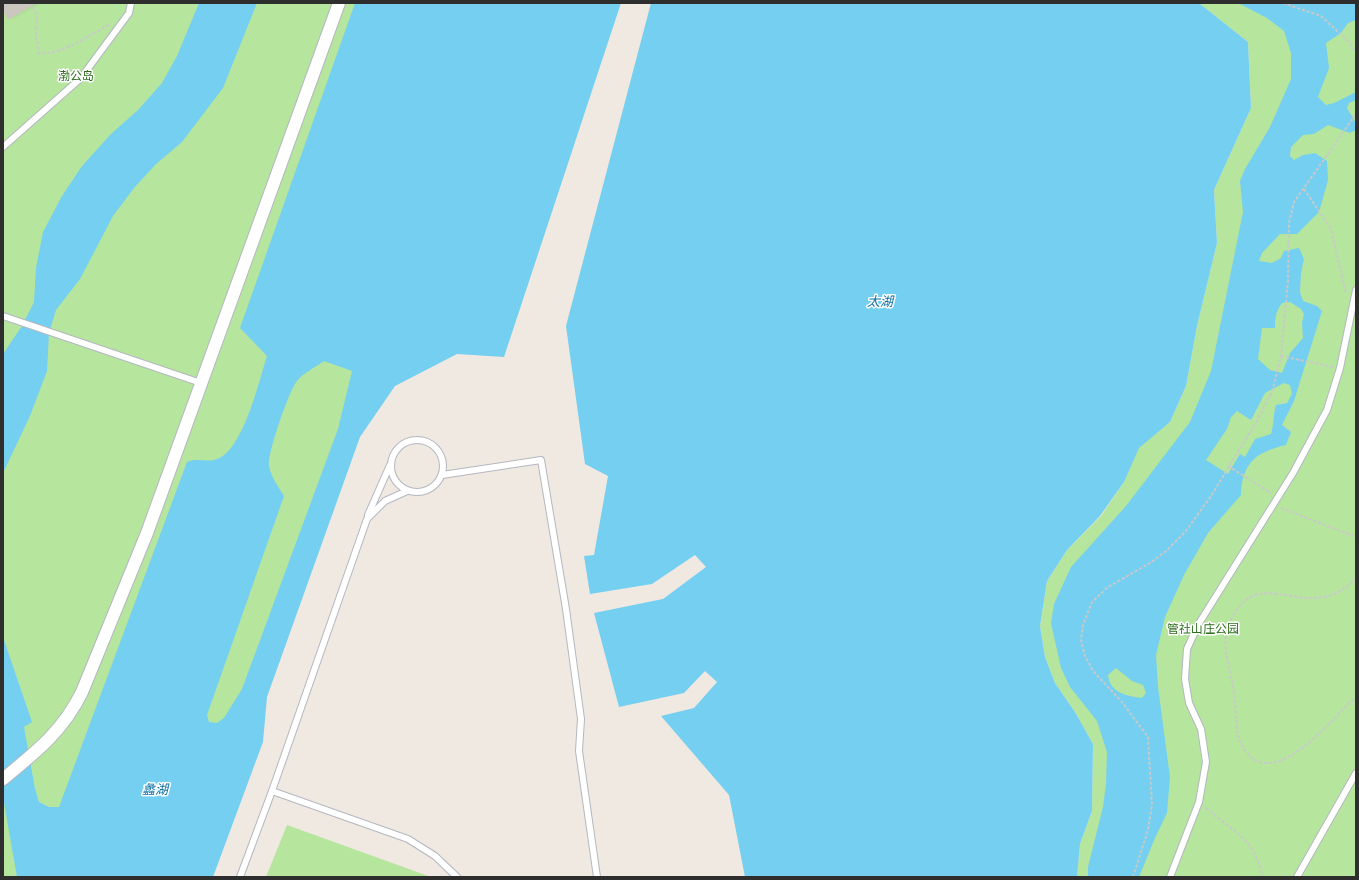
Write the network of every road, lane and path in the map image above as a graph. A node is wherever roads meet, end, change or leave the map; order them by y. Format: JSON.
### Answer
{"nodes":[{"id":1,"x":31,"y":3,"type":"edge"},
{"id":2,"x":131,"y":3,"type":"edge"},
{"id":3,"x":339,"y":3,"type":"edge"},
{"id":4,"x":1283,"y":3,"type":"edge"},
{"id":5,"x":126,"y":16,"type":"junction"},
{"id":6,"x":1356,"y":52,"type":"edge"},
{"id":7,"x":1355,"y":115,"type":"edge"},
{"id":8,"x":3,"y":147,"type":"edge"},
{"id":9,"x":1304,"y":188,"type":"junction"},
{"id":10,"x":1356,"y":290,"type":"edge"},
{"id":11,"x":1346,"y":295,"type":"dead end"},
{"id":12,"x":3,"y":316,"type":"edge"},
{"id":13,"x":1281,"y":356,"type":"junction"},
{"id":14,"x":1340,"y":368,"type":"junction"},
{"id":15,"x":201,"y":383,"type":"junction"},
{"id":16,"x":391,"y":464,"type":"junction"},
{"id":17,"x":1229,"y":467,"type":"junction"},
{"id":18,"x":442,"y":475,"type":"junction"},
{"id":19,"x":407,"y":491,"type":"junction"},
{"id":20,"x":1277,"y":497,"type":"junction"},
{"id":21,"x":1272,"y":505,"type":"junction"},
{"id":22,"x":366,"y":519,"type":"junction"},
{"id":23,"x":1356,"y":537,"type":"edge"},
{"id":24,"x":1356,"y":578,"type":"edge"},
{"id":25,"x":1356,"y":699,"type":"edge"},
{"id":26,"x":1356,"y":772,"type":"edge"},
{"id":27,"x":3,"y":779,"type":"edge"},
{"id":28,"x":272,"y":791,"type":"junction"},
{"id":29,"x":1199,"y":802,"type":"junction"},
{"id":30,"x":240,"y":877,"type":"edge"},
{"id":31,"x":457,"y":877,"type":"edge"},
{"id":32,"x":597,"y":877,"type":"edge"},
{"id":33,"x":1134,"y":877,"type":"edge"},
{"id":34,"x":1170,"y":877,"type":"edge"},
{"id":35,"x":1263,"y":877,"type":"edge"},
{"id":36,"x":1298,"y":877,"type":"edge"}],
"edges":[{"from":1,"to":5,"type":"path"},
{"from":2,"to":5,"type":"lane"},
{"from":3,"to":15,"type":"street"},
{"from":4,"to":6,"type":"path"},
{"from":5,"to":8,"type":"lane"},
{"from":7,"to":9,"type":"path"},
{"from":9,"to":11,"type":"path"},
{"from":9,"to":13,"type":"path"},
{"from":10,"to":14,"type":"lane"},
{"from":12,"to":15,"type":"lane"},
{"from":13,"to":14,"type":"path"},
{"from":13,"to":17,"type":"path"},
{"from":14,"to":20,"type":"lane"},
{"from":15,"to":27,"type":"street"},
{"from":16,"to":18,"type":"lane"},
{"from":16,"to":19,"type":"lane"},
{"from":16,"to":22,"type":"lane"},
{"from":17,"to":20,"type":"path"},
{"from":17,"to":33,"type":"path"},
{"from":18,"to":19,"type":"lane"},
{"from":18,"to":32,"type":"lane"},
{"from":19,"to":22,"type":"lane"},
{"from":20,"to":21,"type":"lane"},
{"from":21,"to":23,"type":"path"},
{"from":21,"to":29,"type":"lane"},
{"from":22,"to":28,"type":"lane"},
{"from":24,"to":25,"type":"path"},
{"from":26,"to":36,"type":"lane"},
{"from":28,"to":30,"type":"lane"},
{"from":28,"to":31,"type":"lane"},
{"from":29,"to":34,"type":"lane"},
{"from":29,"to":35,"type":"path"}]}
